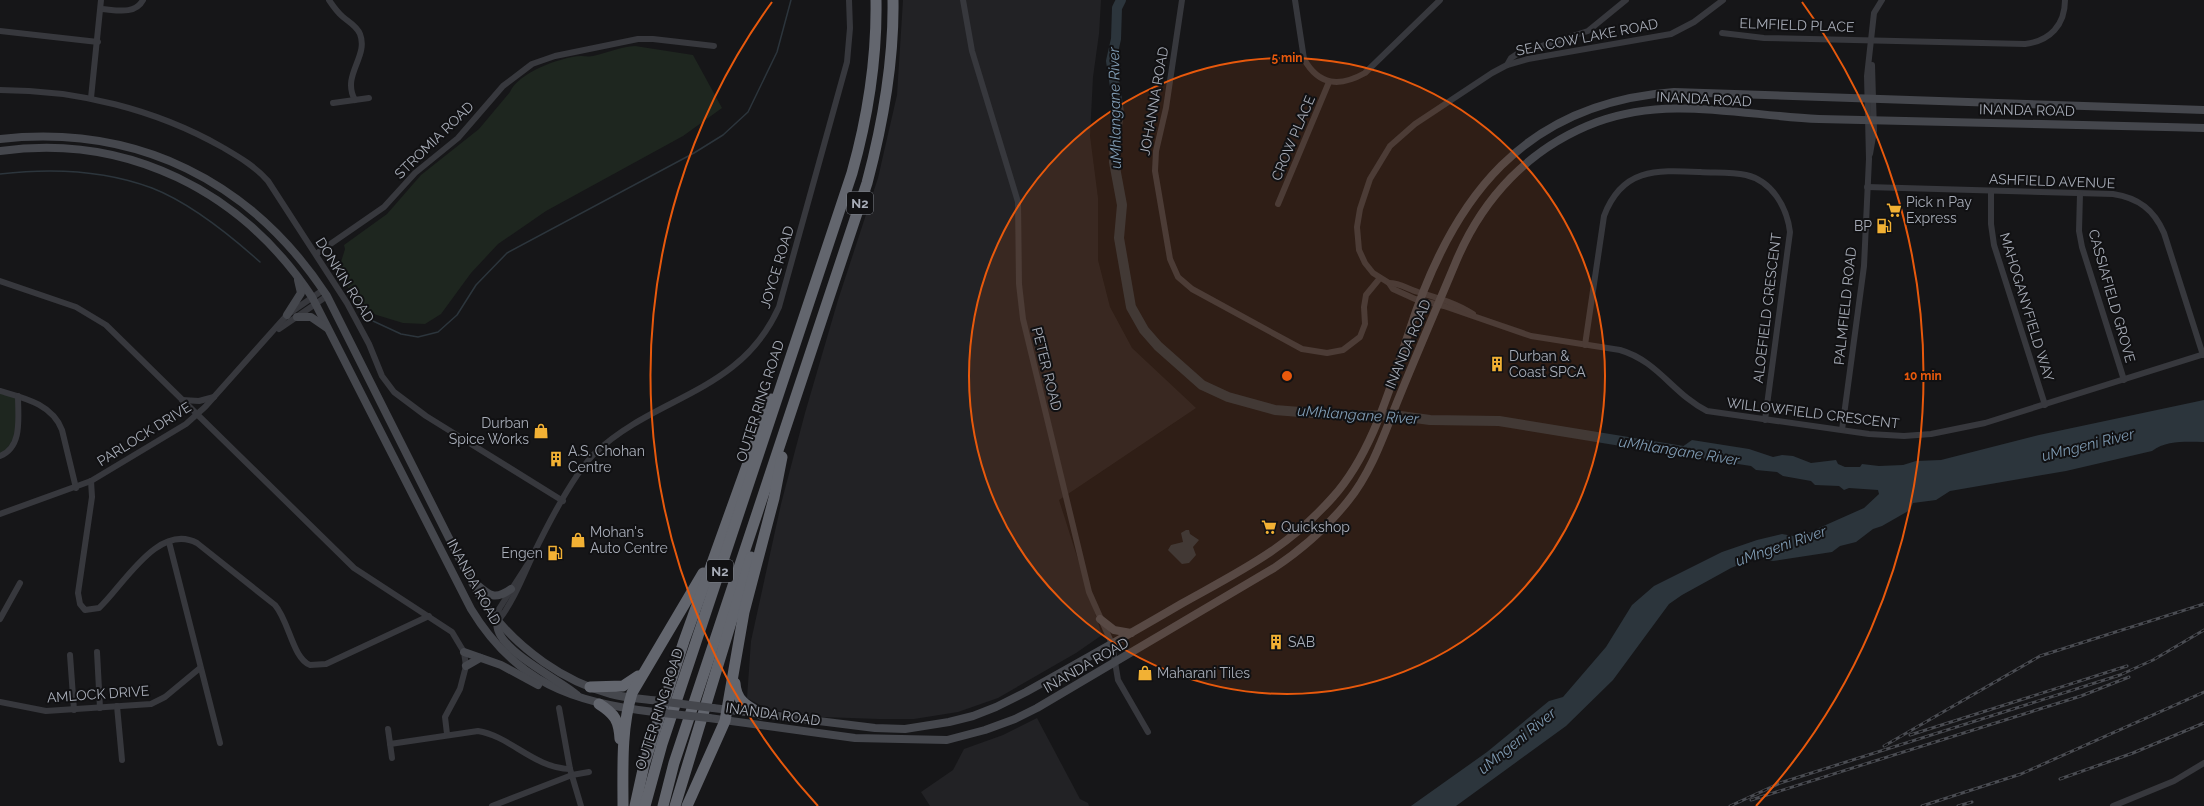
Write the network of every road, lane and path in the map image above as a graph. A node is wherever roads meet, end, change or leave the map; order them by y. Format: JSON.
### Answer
{"nodes":[{"id":1,"x":101,"y":0,"type":"edge"},
{"id":2,"x":144,"y":0,"type":"edge"},
{"id":3,"x":329,"y":0,"type":"edge"},
{"id":4,"x":849,"y":0,"type":"edge"},
{"id":5,"x":876,"y":0,"type":"edge"},
{"id":6,"x":893,"y":0,"type":"edge"},
{"id":7,"x":963,"y":0,"type":"edge"},
{"id":8,"x":1182,"y":0,"type":"edge"},
{"id":9,"x":1295,"y":0,"type":"edge"},
{"id":10,"x":1440,"y":0,"type":"edge"},
{"id":11,"x":1626,"y":0,"type":"edge"},
{"id":12,"x":1723,"y":0,"type":"edge"},
{"id":13,"x":1882,"y":0,"type":"edge"},
{"id":14,"x":2065,"y":0,"type":"edge"},
{"id":15,"x":102,"y":9,"type":"junction"},
{"id":16,"x":0,"y":31,"type":"edge"},
{"id":17,"x":1722,"y":33,"type":"dead end"},
{"id":18,"x":1872,"y":40,"type":"junction"},
{"id":19,"x":98,"y":42,"type":"junction"},
{"id":20,"x":714,"y":46,"type":"dead end"},
{"id":21,"x":1507,"y":65,"type":"junction"},
{"id":22,"x":1329,"y":82,"type":"junction"},
{"id":23,"x":0,"y":90,"type":"edge"},
{"id":24,"x":1870,"y":95,"type":"junction"},
{"id":25,"x":91,"y":98,"type":"junction"},
{"id":26,"x":369,"y":98,"type":"dead end"},
{"id":27,"x":355,"y":100,"type":"junction"},
{"id":28,"x":333,"y":103,"type":"dead end"},
{"id":29,"x":2204,"y":110,"type":"edge"},
{"id":30,"x":1870,"y":120,"type":"junction"},
{"id":31,"x":2204,"y":128,"type":"edge"},
{"id":32,"x":0,"y":139,"type":"edge"},
{"id":33,"x":0,"y":152,"type":"edge"},
{"id":34,"x":1867,"y":187,"type":"junction"},
{"id":35,"x":1991,"y":191,"type":"junction"},
{"id":36,"x":2080,"y":194,"type":"junction"},
{"id":37,"x":1278,"y":204,"type":"dead end"},
{"id":38,"x":316,"y":254,"type":"junction"},
{"id":39,"x":296,"y":274,"type":"junction"},
{"id":40,"x":1380,"y":278,"type":"junction"},
{"id":41,"x":0,"y":281,"type":"edge"},
{"id":42,"x":325,"y":293,"type":"junction"},
{"id":43,"x":1422,"y":296,"type":"junction"},
{"id":44,"x":314,"y":300,"type":"junction"},
{"id":45,"x":1440,"y":301,"type":"junction"},
{"id":46,"x":287,"y":315,"type":"junction"},
{"id":47,"x":297,"y":317,"type":"junction"},
{"id":48,"x":273,"y":333,"type":"junction"},
{"id":49,"x":332,"y":333,"type":"junction"},
{"id":50,"x":797,"y":337,"type":"junction"},
{"id":51,"x":1585,"y":345,"type":"junction"},
{"id":52,"x":2203,"y":354,"type":"edge"},
{"id":53,"x":2124,"y":380,"type":"junction"},
{"id":54,"x":0,"y":391,"type":"edge"},
{"id":55,"x":18,"y":396,"type":"junction"},
{"id":56,"x":214,"y":397,"type":"junction"},
{"id":57,"x":796,"y":399,"type":"junction"},
{"id":58,"x":182,"y":400,"type":"junction"},
{"id":59,"x":2045,"y":405,"type":"junction"},
{"id":60,"x":198,"y":415,"type":"junction"},
{"id":61,"x":1765,"y":420,"type":"junction"},
{"id":62,"x":1842,"y":430,"type":"junction"},
{"id":63,"x":0,"y":456,"type":"edge"},
{"id":64,"x":781,"y":459,"type":"junction"},
{"id":65,"x":91,"y":481,"type":"junction"},
{"id":66,"x":76,"y":488,"type":"junction"},
{"id":67,"x":563,"y":501,"type":"junction"},
{"id":68,"x":0,"y":514,"type":"edge"},
{"id":69,"x":169,"y":542,"type":"junction"},
{"id":70,"x":717,"y":548,"type":"junction"},
{"id":71,"x":532,"y":558,"type":"junction"},
{"id":72,"x":470,"y":578,"type":"junction"},
{"id":73,"x":20,"y":583,"type":"dead end"},
{"id":74,"x":511,"y":589,"type":"junction"},
{"id":75,"x":429,"y":616,"type":"junction"},
{"id":76,"x":0,"y":619,"type":"edge"},
{"id":77,"x":477,"y":619,"type":"junction"},
{"id":78,"x":1100,"y":619,"type":"junction"},
{"id":79,"x":498,"y":621,"type":"junction"},
{"id":80,"x":1131,"y":633,"type":"junction"},
{"id":81,"x":1112,"y":644,"type":"junction"},
{"id":82,"x":97,"y":652,"type":"dead end"},
{"id":83,"x":464,"y":652,"type":"junction"},
{"id":84,"x":70,"y":655,"type":"dead end"},
{"id":85,"x":480,"y":658,"type":"junction"},
{"id":86,"x":1114,"y":664,"type":"junction"},
{"id":87,"x":466,"y":666,"type":"junction"},
{"id":88,"x":200,"y":668,"type":"junction"},
{"id":89,"x":735,"y":668,"type":"junction"},
{"id":90,"x":643,"y":671,"type":"junction"},
{"id":91,"x":590,"y":687,"type":"junction"},
{"id":92,"x":582,"y":699,"type":"junction"},
{"id":93,"x":0,"y":702,"type":"edge"},
{"id":94,"x":629,"y":703,"type":"junction"},
{"id":95,"x":599,"y":704,"type":"junction"},
{"id":96,"x":117,"y":706,"type":"junction"},
{"id":97,"x":744,"y":707,"type":"junction"},
{"id":98,"x":100,"y":708,"type":"junction"},
{"id":99,"x":559,"y":708,"type":"dead end"},
{"id":100,"x":74,"y":710,"type":"junction"},
{"id":101,"x":761,"y":714,"type":"joint"},
{"id":102,"x":727,"y":716,"type":"junction"},
{"id":103,"x":388,"y":729,"type":"dead end"},
{"id":104,"x":1148,"y":732,"type":"dead end"},
{"id":105,"x":447,"y":734,"type":"junction"},
{"id":106,"x":220,"y":743,"type":"dead end"},
{"id":107,"x":390,"y":744,"type":"junction"},
{"id":108,"x":392,"y":758,"type":"dead end"},
{"id":109,"x":122,"y":760,"type":"dead end"},
{"id":110,"x":2204,"y":763,"type":"edge"},
{"id":111,"x":571,"y":772,"type":"junction"},
{"id":112,"x":589,"y":772,"type":"dead end"},
{"id":113,"x":623,"y":790,"type":"junction"},
{"id":114,"x":492,"y":806,"type":"edge"},
{"id":115,"x":581,"y":806,"type":"edge"},
{"id":116,"x":622,"y":806,"type":"edge"},
{"id":117,"x":635,"y":806,"type":"edge"},
{"id":118,"x":645,"y":806,"type":"edge"},
{"id":119,"x":663,"y":806,"type":"edge"},
{"id":120,"x":675,"y":806,"type":"edge"},
{"id":121,"x":687,"y":806,"type":"edge"},
{"id":122,"x":2113,"y":806,"type":"edge"}],
"edges":[{"from":1,"to":15,"type":"street"},
{"from":2,"to":15,"type":"street"},
{"from":3,"to":27,"type":"street"},
{"from":4,"to":67,"type":"street","name":"JOYCE ROAD"},
{"from":5,"to":50,"type":"highway","name":"OUTER RING ROAD","number":"N2"},
{"from":6,"to":57,"type":"highway","number":"N2"},
{"from":7,"to":78,"type":"street","name":"PETER ROAD"},
{"from":8,"to":40,"type":"street","name":"JOHANNA ROAD"},
{"from":9,"to":22,"type":"street"},
{"from":10,"to":22,"type":"street"},
{"from":11,"to":21,"type":"street"},
{"from":12,"to":21,"type":"street","name":"SEA COW LAKE ROAD"},
{"from":13,"to":18,"type":"street","name":"PALMFIELD ROAD"},
{"from":14,"to":18,"type":"street","name":"ELMFIELD PLACE"},
{"from":15,"to":19,"type":"street"},
{"from":16,"to":19,"type":"street"},
{"from":17,"to":18,"type":"street","name":"ELMFIELD PLACE"},
{"from":18,"to":24,"type":"street","name":"PALMFIELD ROAD"},
{"from":19,"to":25,"type":"street"},
{"from":20,"to":38,"type":"street","name":"STROMIA ROAD"},
{"from":21,"to":40,"type":"street","name":"SEA COW LAKE ROAD"},
{"from":22,"to":37,"type":"street","name":"CROW PLACE"},
{"from":23,"to":25,"type":"street","name":"DONKIN ROAD"},
{"from":24,"to":29,"type":"main road","name":"INANDA ROAD"},
{"from":24,"to":30,"type":"street","name":"PALMFIELD ROAD"},
{"from":24,"to":43,"type":"main road","name":"INANDA ROAD"},
{"from":25,"to":38,"type":"street","name":"DONKIN ROAD"},
{"from":26,"to":27,"type":"street"},
{"from":27,"to":28,"type":"street"},
{"from":30,"to":31,"type":"main road","name":"INANDA ROAD"},
{"from":30,"to":34,"type":"street","name":"PALMFIELD ROAD"},
{"from":30,"to":45,"type":"main road","name":"INANDA ROAD"},
{"from":32,"to":42,"type":"main road","name":"INANDA ROAD"},
{"from":33,"to":39,"type":"main road","name":"INANDA ROAD"},
{"from":34,"to":35,"type":"street","name":"ASHFIELD AVENUE"},
{"from":34,"to":62,"type":"street","name":"PALMFIELD ROAD"},
{"from":35,"to":36,"type":"street","name":"ASHFIELD AVENUE"},
{"from":35,"to":59,"type":"street","name":"MAHOGANYFIELD WAY"},
{"from":36,"to":52,"type":"street","name":"ASHFIELD AVENUE"},
{"from":36,"to":53,"type":"street","name":"CASSIAFIELD GROVE"},
{"from":38,"to":67,"type":"street","name":"DONKIN ROAD"},
{"from":39,"to":44,"type":"main road","name":"INANDA ROAD"},
{"from":39,"to":46,"type":"main road"},
{"from":40,"to":43,"type":"street","name":"WILLOWFIELD CRESCENT"},
{"from":41,"to":58,"type":"street"},
{"from":42,"to":44,"type":"street","name":"PARLOCK DRIVE"},
{"from":42,"to":72,"type":"main road","name":"INANDA ROAD"},
{"from":43,"to":45,"type":"street","name":"WILLOWFIELD CRESCENT"},
{"from":43,"to":80,"type":"main road","name":"INANDA ROAD"},
{"from":44,"to":46,"type":"street","name":"PARLOCK DRIVE"},
{"from":44,"to":47,"type":"street","name":"PARLOCK DRIVE"},
{"from":44,"to":49,"type":"main road","name":"INANDA ROAD"},
{"from":45,"to":51,"type":"street","name":"WILLOWFIELD CRESCENT"},
{"from":45,"to":86,"type":"main road","name":"INANDA ROAD"},
{"from":46,"to":48,"type":"street","name":"PARLOCK DRIVE"},
{"from":47,"to":48,"type":"street","name":"PARLOCK DRIVE"},
{"from":47,"to":49,"type":"main road"},
{"from":48,"to":56,"type":"street","name":"PARLOCK DRIVE"},
{"from":49,"to":77,"type":"main road","name":"INANDA ROAD"},
{"from":50,"to":70,"type":"highway"},
{"from":50,"to":118,"type":"highway","name":"OUTER RING ROAD","number":"N2"},
{"from":51,"to":61,"type":"street","name":"WILLOWFIELD CRESCENT"},
{"from":51,"to":61,"type":"street","name":"ALOEFIELD CRESCENT"},
{"from":52,"to":53,"type":"street","name":"WILLOWFIELD CRESCENT"},
{"from":53,"to":59,"type":"street","name":"WILLOWFIELD CRESCENT"},
{"from":54,"to":55,"type":"street"},
{"from":55,"to":63,"type":"street"},
{"from":55,"to":66,"type":"street"},
{"from":56,"to":58,"type":"street"},
{"from":56,"to":60,"type":"street","name":"PARLOCK DRIVE"},
{"from":57,"to":64,"type":"highway"},
{"from":57,"to":119,"type":"highway","number":"N2"},
{"from":58,"to":60,"type":"street"},
{"from":59,"to":62,"type":"street","name":"WILLOWFIELD CRESCENT"},
{"from":60,"to":65,"type":"street","name":"PARLOCK DRIVE"},
{"from":60,"to":75,"type":"street"},
{"from":61,"to":62,"type":"street","name":"WILLOWFIELD CRESCENT"},
{"from":64,"to":89,"type":"highway"},
{"from":64,"to":120,"type":"highway"},
{"from":65,"to":66,"type":"street","name":"PARLOCK DRIVE"},
{"from":65,"to":69,"type":"street"},
{"from":66,"to":68,"type":"street","name":"PARLOCK DRIVE"},
{"from":67,"to":71,"type":"street","name":"JOYCE ROAD"},
{"from":69,"to":75,"type":"street"},
{"from":69,"to":88,"type":"street"},
{"from":70,"to":90,"type":"highway"},
{"from":70,"to":117,"type":"highway"},
{"from":71,"to":74,"type":"street","name":"JOYCE ROAD"},
{"from":71,"to":79,"type":"street","name":"JOYCE ROAD"},
{"from":72,"to":74,"type":"main road"},
{"from":72,"to":79,"type":"main road","name":"INANDA ROAD"},
{"from":73,"to":76,"type":"street"},
{"from":74,"to":79,"type":"street","name":"JOYCE ROAD"},
{"from":75,"to":83,"type":"street"},
{"from":77,"to":79,"type":"main road"},
{"from":77,"to":92,"type":"main road","name":"INANDA ROAD"},
{"from":78,"to":80,"type":"main road"},
{"from":78,"to":81,"type":"street","name":"PETER ROAD"},
{"from":79,"to":91,"type":"main road","name":"INANDA ROAD"},
{"from":79,"to":92,"type":"main road"},
{"from":80,"to":81,"type":"main road","name":"INANDA ROAD"},
{"from":81,"to":86,"type":"street","name":"PETER ROAD"},
{"from":81,"to":101,"type":"main road","name":"INANDA ROAD"},
{"from":82,"to":98,"type":"street"},
{"from":83,"to":85,"type":"main road"},
{"from":83,"to":87,"type":"street"},
{"from":84,"to":100,"type":"street"},
{"from":85,"to":87,"type":"main road"},
{"from":85,"to":92,"type":"main road"},
{"from":86,"to":102,"type":"main road","name":"INANDA ROAD"},
{"from":86,"to":104,"type":"street","name":"PETER ROAD"},
{"from":87,"to":105,"type":"street"},
{"from":88,"to":96,"type":"street","name":"AMLOCK DRIVE"},
{"from":88,"to":106,"type":"street"},
{"from":89,"to":97,"type":"highway"},
{"from":89,"to":102,"type":"highway"},
{"from":90,"to":91,"type":"highway"},
{"from":90,"to":94,"type":"highway"},
{"from":91,"to":94,"type":"main road","name":"INANDA ROAD"},
{"from":92,"to":95,"type":"main road","name":"INANDA ROAD"},
{"from":93,"to":100,"type":"street","name":"AMLOCK DRIVE"},
{"from":94,"to":95,"type":"main road","name":"INANDA ROAD"},
{"from":94,"to":102,"type":"main road","name":"INANDA ROAD","bridge":true},
{"from":94,"to":102,"type":"main road","name":"INANDA ROAD","bridge":true},
{"from":94,"to":113,"type":"highway"},
{"from":95,"to":113,"type":"highway"},
{"from":96,"to":98,"type":"street","name":"AMLOCK DRIVE"},
{"from":96,"to":109,"type":"street"},
{"from":97,"to":101,"type":"highway"},
{"from":97,"to":102,"type":"main road","name":"INANDA ROAD"},
{"from":98,"to":100,"type":"street","name":"AMLOCK DRIVE"},
{"from":99,"to":111,"type":"street"},
{"from":102,"to":121,"type":"highway"},
{"from":103,"to":107,"type":"street"},
{"from":105,"to":107,"type":"street"},
{"from":105,"to":111,"type":"street"},
{"from":107,"to":108,"type":"street"},
{"from":110,"to":122,"type":"street"},
{"from":111,"to":112,"type":"street"},
{"from":111,"to":114,"type":"street"},
{"from":111,"to":115,"type":"street"},
{"from":113,"to":116,"type":"highway"}]}
